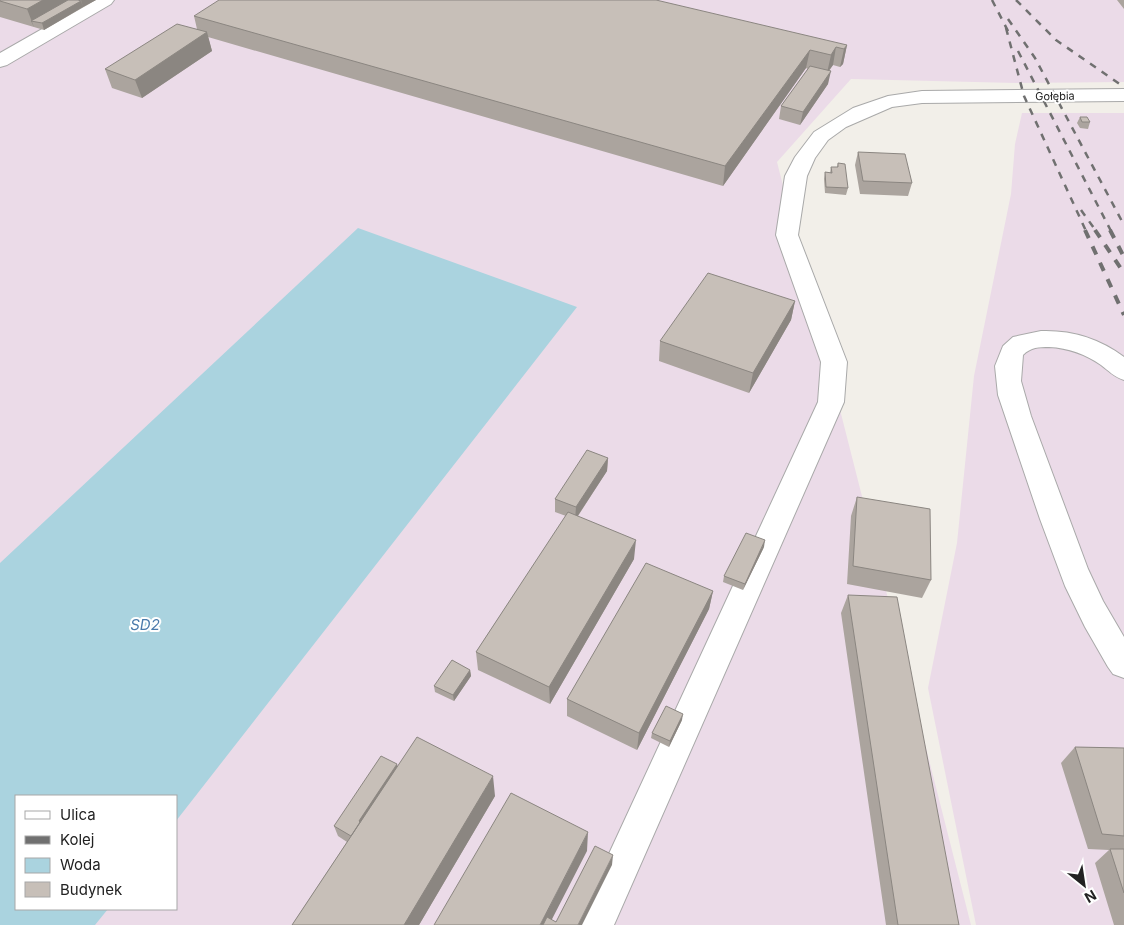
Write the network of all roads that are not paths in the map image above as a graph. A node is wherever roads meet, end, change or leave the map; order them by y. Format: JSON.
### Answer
{"nodes":[{"id":1,"x":105,"y":0,"type":"edge"},
{"id":2,"x":0,"y":61,"type":"edge"},
{"id":3,"x":1124,"y":94,"type":"edge"},
{"id":4,"x":1124,"y":371,"type":"edge"},
{"id":5,"x":1124,"y":664,"type":"edge"},
{"id":6,"x":595,"y":925,"type":"edge"}],
"edges":[{"from":1,"to":2,"type":"street"},
{"from":3,"to":6,"type":"street","name":"Gołębia"},
{"from":4,"to":5,"type":"street"}]}
